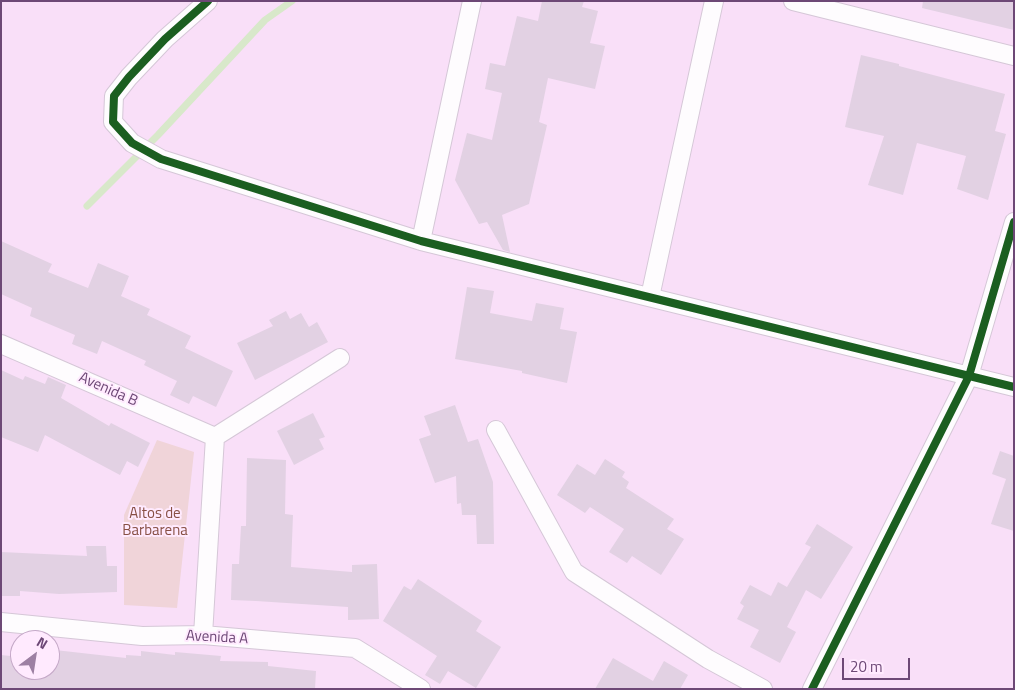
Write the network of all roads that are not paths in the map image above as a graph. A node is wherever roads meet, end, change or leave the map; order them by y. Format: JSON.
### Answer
{"nodes":[{"id":1,"x":208,"y":1,"type":"edge"},
{"id":2,"x":472,"y":1,"type":"edge"},
{"id":3,"x":714,"y":1,"type":"edge"},
{"id":4,"x":793,"y":1,"type":"edge"},
{"id":5,"x":1014,"y":56,"type":"edge"},
{"id":6,"x":1014,"y":222,"type":"edge"},
{"id":7,"x":420,"y":241,"type":"junction"},
{"id":8,"x":650,"y":297,"type":"junction"},
{"id":9,"x":1,"y":344,"type":"edge"},
{"id":10,"x":340,"y":358,"type":"dead end"},
{"id":11,"x":969,"y":376,"type":"junction"},
{"id":12,"x":1014,"y":387,"type":"edge"},
{"id":13,"x":496,"y":430,"type":"dead end"},
{"id":14,"x":215,"y":437,"type":"junction"},
{"id":15,"x":1,"y":622,"type":"edge"},
{"id":16,"x":202,"y":635,"type":"junction"},
{"id":17,"x":422,"y":689,"type":"edge"},
{"id":18,"x":763,"y":689,"type":"edge"},
{"id":19,"x":812,"y":689,"type":"edge"}],
"edges":[{"from":1,"to":7,"type":"street"},
{"from":2,"to":7,"type":"street"},
{"from":3,"to":8,"type":"street"},
{"from":4,"to":5,"type":"street"},
{"from":6,"to":11,"type":"street"},
{"from":7,"to":8,"type":"street"},
{"from":8,"to":11,"type":"street"},
{"from":9,"to":14,"type":"street","name":"Avenida B"},
{"from":10,"to":14,"type":"street"},
{"from":11,"to":12,"type":"street"},
{"from":11,"to":19,"type":"street"},
{"from":13,"to":18,"type":"street"},
{"from":14,"to":16,"type":"street"},
{"from":15,"to":16,"type":"street","name":"Avenida A"},
{"from":16,"to":17,"type":"street","name":"Avenida A"}]}
